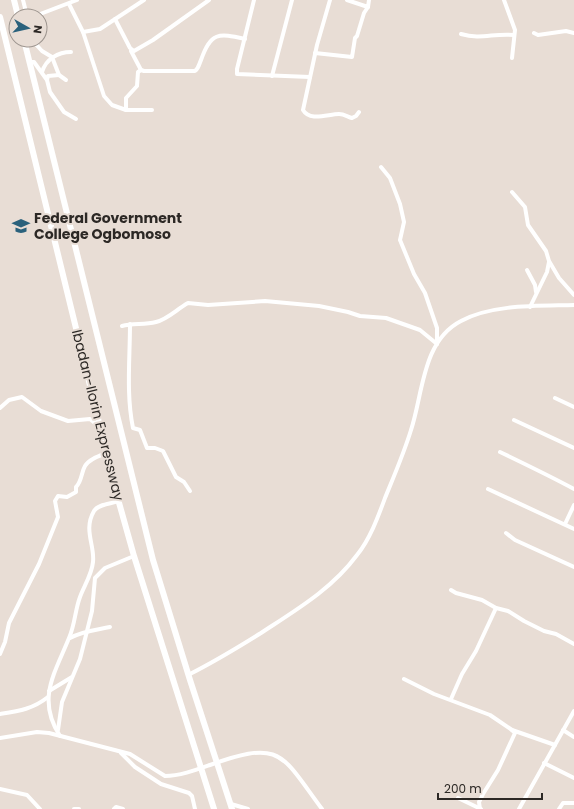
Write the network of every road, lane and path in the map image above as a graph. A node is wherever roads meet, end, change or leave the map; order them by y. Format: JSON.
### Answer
{"nodes":[{"id":1,"x":77,"y":0,"type":"edge"},
{"id":2,"x":134,"y":0,"type":"edge"},
{"id":3,"x":144,"y":0,"type":"edge"},
{"id":4,"x":210,"y":0,"type":"edge"},
{"id":5,"x":254,"y":0,"type":"edge"},
{"id":6,"x":292,"y":0,"type":"edge"},
{"id":7,"x":330,"y":0,"type":"edge"},
{"id":8,"x":347,"y":0,"type":"edge"},
{"id":9,"x":369,"y":0,"type":"edge"},
{"id":10,"x":504,"y":0,"type":"edge"},
{"id":11,"x":69,"y":4,"type":"junction"},
{"id":12,"x":138,"y":4,"type":"junction"},
{"id":13,"x":368,"y":7,"type":"junction"},
{"id":14,"x":48,"y":11,"type":"edge"},
{"id":15,"x":0,"y":17,"type":"edge"},
{"id":16,"x":115,"y":19,"type":"junction"},
{"id":17,"x":83,"y":32,"type":"junction"},
{"id":18,"x":534,"y":33,"type":"dead end"},
{"id":19,"x":574,"y":33,"type":"edge"},
{"id":20,"x":460,"y":34,"type":"dead end"},
{"id":21,"x":514,"y":35,"type":"junction"},
{"id":22,"x":245,"y":39,"type":"junction"},
{"id":23,"x":26,"y":48,"type":"edge"},
{"id":24,"x":39,"y":48,"type":"edge"},
{"id":25,"x":132,"y":50,"type":"junction"},
{"id":26,"x":71,"y":52,"type":"dead end"},
{"id":27,"x":315,"y":53,"type":"junction"},
{"id":28,"x":52,"y":57,"type":"junction"},
{"id":29,"x":512,"y":58,"type":"dead end"},
{"id":30,"x":29,"y":62,"type":"junction"},
{"id":31,"x":141,"y":70,"type":"junction"},
{"id":32,"x":42,"y":72,"type":"junction"},
{"id":33,"x":58,"y":75,"type":"junction"},
{"id":34,"x":272,"y":76,"type":"junction"},
{"id":35,"x":310,"y":78,"type":"junction"},
{"id":36,"x":47,"y":80,"type":"junction"},
{"id":37,"x":66,"y":80,"type":"dead end"},
{"id":38,"x":126,"y":110,"type":"junction"},
{"id":39,"x":152,"y":110,"type":"dead end"},
{"id":40,"x":359,"y":112,"type":"dead end"},
{"id":41,"x":76,"y":119,"type":"dead end"},
{"id":42,"x":381,"y":167,"type":"dead end"},
{"id":43,"x":512,"y":192,"type":"dead end"},
{"id":44,"x":549,"y":261,"type":"junction"},
{"id":45,"x":527,"y":270,"type":"dead end"},
{"id":46,"x":536,"y":292,"type":"junction"},
{"id":47,"x":574,"y":295,"type":"edge"},
{"id":48,"x":574,"y":305,"type":"edge"},
{"id":49,"x":530,"y":307,"type":"junction"},
{"id":50,"x":130,"y":324,"type":"junction"},
{"id":51,"x":122,"y":326,"type":"dead end"},
{"id":52,"x":437,"y":344,"type":"junction"},
{"id":53,"x":555,"y":398,"type":"dead end"},
{"id":54,"x":574,"y":407,"type":"edge"},
{"id":55,"x":0,"y":408,"type":"edge"},
{"id":56,"x":514,"y":420,"type":"dead end"},
{"id":57,"x":100,"y":424,"type":"junction"},
{"id":58,"x":574,"y":448,"type":"edge"},
{"id":59,"x":500,"y":452,"type":"dead end"},
{"id":60,"x":107,"y":453,"type":"junction"},
{"id":61,"x":488,"y":489,"type":"dead end"},
{"id":62,"x":574,"y":489,"type":"edge"},
{"id":63,"x":190,"y":491,"type":"dead end"},
{"id":64,"x":119,"y":502,"type":"junction"},
{"id":65,"x":574,"y":505,"type":"edge"},
{"id":66,"x":565,"y":524,"type":"junction"},
{"id":67,"x":574,"y":529,"type":"edge"},
{"id":68,"x":506,"y":533,"type":"dead end"},
{"id":69,"x":134,"y":556,"type":"junction"},
{"id":70,"x":574,"y":567,"type":"edge"},
{"id":71,"x":451,"y":590,"type":"dead end"},
{"id":72,"x":496,"y":608,"type":"junction"},
{"id":73,"x":110,"y":627,"type":"dead end"},
{"id":74,"x":87,"y":631,"type":"junction"},
{"id":75,"x":70,"y":638,"type":"junction"},
{"id":76,"x":574,"y":644,"type":"edge"},
{"id":77,"x":0,"y":654,"type":"edge"},
{"id":78,"x":188,"y":675,"type":"junction"},
{"id":79,"x":72,"y":677,"type":"junction"},
{"id":80,"x":404,"y":679,"type":"dead end"},
{"id":81,"x":49,"y":691,"type":"junction"},
{"id":82,"x":48,"y":697,"type":"junction"},
{"id":83,"x":451,"y":699,"type":"junction"},
{"id":84,"x":574,"y":711,"type":"edge"},
{"id":85,"x":0,"y":714,"type":"edge"},
{"id":86,"x":512,"y":730,"type":"junction"},
{"id":87,"x":563,"y":730,"type":"junction"},
{"id":88,"x":59,"y":734,"type":"junction"},
{"id":89,"x":574,"y":737,"type":"edge"},
{"id":90,"x":0,"y":738,"type":"edge"},
{"id":91,"x":555,"y":746,"type":"junction"},
{"id":92,"x":117,"y":750,"type":"junction"},
{"id":93,"x":544,"y":763,"type":"junction"},
{"id":94,"x":574,"y":778,"type":"edge"},
{"id":95,"x":0,"y":789,"type":"edge"},
{"id":96,"x":458,"y":798,"type":"dead end"},
{"id":97,"x":574,"y":804,"type":"edge"},
{"id":98,"x":231,"y":806,"type":"edge"},
{"id":99,"x":480,"y":808,"type":"edge"},
{"id":100,"x":40,"y":809,"type":"edge"},
{"id":101,"x":74,"y":809,"type":"edge"},
{"id":102,"x":79,"y":809,"type":"edge"},
{"id":103,"x":114,"y":809,"type":"edge"},
{"id":104,"x":123,"y":809,"type":"edge"},
{"id":105,"x":195,"y":809,"type":"edge"},
{"id":106,"x":214,"y":809,"type":"edge"},
{"id":107,"x":248,"y":809,"type":"edge"},
{"id":108,"x":322,"y":809,"type":"edge"},
{"id":109,"x":519,"y":809,"type":"edge"},
{"id":110,"x":559,"y":809,"type":"edge"}],
"edges":[{"from":1,"to":11,"type":"street"},
{"from":2,"to":12,"type":"street"},
{"from":3,"to":12,"type":"street"},
{"from":4,"to":25,"type":"street"},
{"from":5,"to":22,"type":"street"},
{"from":6,"to":34,"type":"street"},
{"from":7,"to":27,"type":"street"},
{"from":8,"to":13,"type":"street"},
{"from":9,"to":13,"type":"street"},
{"from":10,"to":21,"type":"street"},
{"from":11,"to":14,"type":"street"},
{"from":11,"to":17,"type":"street"},
{"from":12,"to":16,"type":"street"},
{"from":13,"to":27,"type":"street"},
{"from":15,"to":57,"type":"highway","name":"Ibadan-Ilorin Expressway"},
{"from":16,"to":17,"type":"street"},
{"from":16,"to":25,"type":"street"},
{"from":17,"to":38,"type":"street"},
{"from":18,"to":19,"type":"street"},
{"from":20,"to":21,"type":"street"},
{"from":21,"to":29,"type":"street"},
{"from":22,"to":31,"type":"street"},
{"from":22,"to":34,"type":"street"},
{"from":23,"to":30,"type":"highway","name":"Ibadan-Ilorin Expressway"},
{"from":24,"to":28,"type":"street"},
{"from":25,"to":31,"type":"street"},
{"from":26,"to":28,"type":"street"},
{"from":27,"to":35,"type":"street"},
{"from":28,"to":32,"type":"street"},
{"from":28,"to":33,"type":"street"},
{"from":30,"to":32,"type":"street"},
{"from":30,"to":78,"type":"highway","name":"Ibadan-Ilorin Expressway"},
{"from":31,"to":38,"type":"street"},
{"from":32,"to":36,"type":"street"},
{"from":33,"to":36,"type":"street"},
{"from":33,"to":37,"type":"street"},
{"from":34,"to":35,"type":"street"},
{"from":35,"to":40,"type":"street"},
{"from":36,"to":41,"type":"street"},
{"from":38,"to":39,"type":"street"},
{"from":42,"to":52,"type":"street"},
{"from":43,"to":44,"type":"street"},
{"from":44,"to":46,"type":"street"},
{"from":44,"to":47,"type":"street"},
{"from":45,"to":46,"type":"street"},
{"from":46,"to":49,"type":"street"},
{"from":48,"to":49,"type":"street"},
{"from":49,"to":52,"type":"street"},
{"from":50,"to":51,"type":"street"},
{"from":50,"to":52,"type":"street"},
{"from":50,"to":63,"type":"street"},
{"from":52,"to":78,"type":"street"},
{"from":53,"to":54,"type":"street"},
{"from":55,"to":57,"type":"street"},
{"from":56,"to":58,"type":"street"},
{"from":57,"to":60,"type":"highway","name":"Ibadan-Ilorin Expressway"},
{"from":59,"to":62,"type":"street"},
{"from":60,"to":64,"type":"highway","name":"Ibadan-Ilorin Expressway"},
{"from":60,"to":77,"type":"street"},
{"from":61,"to":66,"type":"street"},
{"from":64,"to":69,"type":"highway","name":"Ibadan-Ilorin Expressway"},
{"from":64,"to":75,"type":"street"},
{"from":65,"to":66,"type":"street"},
{"from":66,"to":67,"type":"street"},
{"from":68,"to":70,"type":"street"},
{"from":69,"to":74,"type":"street"},
{"from":69,"to":106,"type":"highway","name":"Ibadan-Ilorin Expressway"},
{"from":71,"to":72,"type":"street"},
{"from":72,"to":76,"type":"street"},
{"from":72,"to":83,"type":"street"},
{"from":73,"to":74,"type":"street"},
{"from":74,"to":75,"type":"street"},
{"from":74,"to":79,"type":"street"},
{"from":75,"to":81,"type":"street"},
{"from":78,"to":98,"type":"highway","name":"Ibadan-Ilorin Expressway"},
{"from":79,"to":81,"type":"street"},
{"from":79,"to":88,"type":"street"},
{"from":80,"to":83,"type":"street"},
{"from":81,"to":82,"type":"street"},
{"from":82,"to":85,"type":"street"},
{"from":82,"to":88,"type":"street"},
{"from":83,"to":86,"type":"street"},
{"from":84,"to":87,"type":"street"},
{"from":86,"to":91,"type":"street"},
{"from":86,"to":99,"type":"street"},
{"from":87,"to":89,"type":"street"},
{"from":87,"to":91,"type":"street"},
{"from":88,"to":90,"type":"street"},
{"from":88,"to":92,"type":"street"},
{"from":91,"to":93,"type":"street"},
{"from":92,"to":105,"type":"street"},
{"from":92,"to":108,"type":"street"},
{"from":93,"to":94,"type":"street"},
{"from":93,"to":109,"type":"street"},
{"from":95,"to":100,"type":"street"},
{"from":96,"to":99,"type":"street"},
{"from":97,"to":110,"type":"street"},
{"from":98,"to":107,"type":"street"},
{"from":101,"to":102,"type":"street"},
{"from":103,"to":104,"type":"street"}]}
